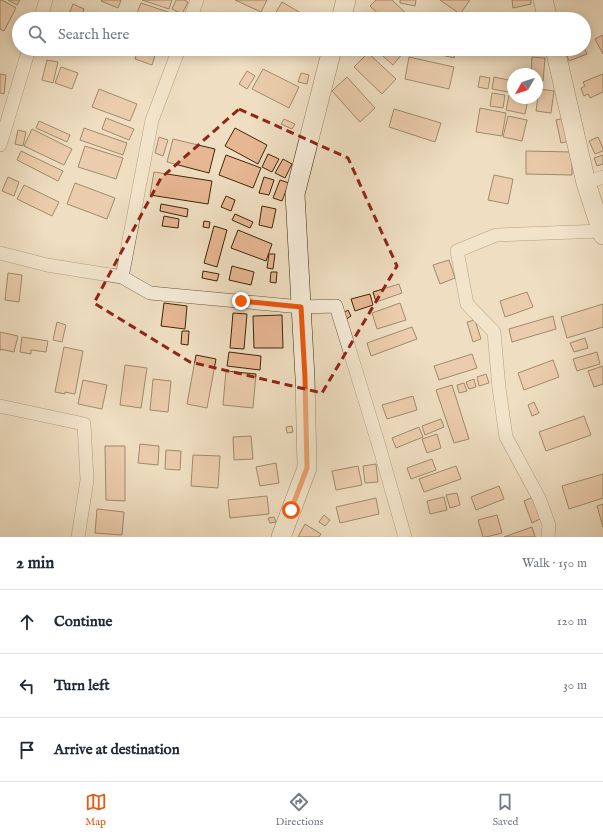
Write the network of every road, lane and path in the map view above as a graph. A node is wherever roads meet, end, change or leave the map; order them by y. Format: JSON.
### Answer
{"nodes":[{"id":1,"x":46,"y":0,"type":"edge"},
{"id":2,"x":197,"y":0,"type":"edge"},
{"id":3,"x":346,"y":0,"type":"edge"},
{"id":4,"x":543,"y":0,"type":"edge"},
{"id":5,"x":42,"y":12,"type":"edge"},
{"id":6,"x":193,"y":12,"type":"edge"},
{"id":7,"x":342,"y":12,"type":"edge"},
{"id":8,"x":546,"y":12,"type":"edge"},
{"id":9,"x":27,"y":56,"type":"edge"},
{"id":10,"x":176,"y":56,"type":"edge"},
{"id":11,"x":330,"y":56,"type":"edge"},
{"id":12,"x":557,"y":56,"type":"edge"},
{"id":13,"x":0,"y":145,"type":"edge"},
{"id":14,"x":594,"y":180,"type":"edge"},
{"id":15,"x":602,"y":233,"type":"edge"},
{"id":16,"x":0,"y":253,"type":"edge"},
{"id":17,"x":122,"y":277,"type":"junction"},
{"id":18,"x":301,"y":307,"type":"junction"},
{"id":19,"x":0,"y":406,"type":"edge"},
{"id":20,"x":78,"y":537,"type":"edge"},
{"id":21,"x":281,"y":537,"type":"edge"},
{"id":22,"x":405,"y":537,"type":"edge"},
{"id":23,"x":548,"y":537,"type":"edge"}],
"edges":[{"from":1,"to":5,"type":"street"},
{"from":2,"to":6,"type":"street"},
{"from":3,"to":7,"type":"street"},
{"from":4,"to":8,"type":"street"},
{"from":9,"to":13,"type":"street"},
{"from":10,"to":17,"type":"street"},
{"from":11,"to":18,"type":"street"},
{"from":12,"to":14,"type":"street"},
{"from":14,"to":15,"type":"street"},
{"from":15,"to":23,"type":"street"},
{"from":16,"to":17,"type":"street"},
{"from":17,"to":18,"type":"street"},
{"from":18,"to":21,"type":"street"},
{"from":18,"to":22,"type":"street"},
{"from":19,"to":20,"type":"street"}]}
